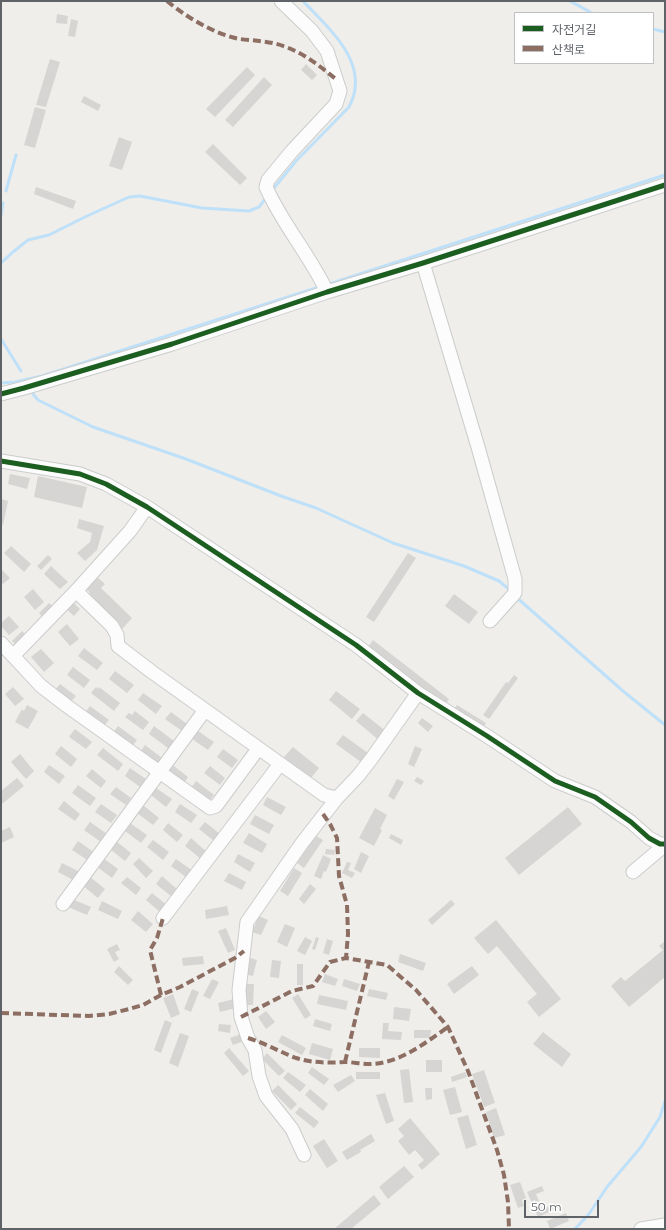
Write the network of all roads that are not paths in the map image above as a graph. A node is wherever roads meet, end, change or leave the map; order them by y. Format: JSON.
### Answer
{"nodes":[{"id":1,"x":281,"y":1,"type":"edge"},
{"id":2,"x":665,"y":185,"type":"edge"},
{"id":3,"x":424,"y":263,"type":"junction"},
{"id":4,"x":327,"y":292,"type":"junction"},
{"id":5,"x":1,"y":394,"type":"edge"},
{"id":6,"x":1,"y":461,"type":"edge"},
{"id":7,"x":147,"y":507,"type":"junction"},
{"id":8,"x":76,"y":591,"type":"junction"},
{"id":9,"x":490,"y":621,"type":"dead end"},
{"id":10,"x":1,"y":643,"type":"edge"},
{"id":11,"x":13,"y":656,"type":"junction"},
{"id":12,"x":418,"y":693,"type":"junction"},
{"id":13,"x":205,"y":710,"type":"junction"},
{"id":14,"x":258,"y":749,"type":"junction"},
{"id":15,"x":280,"y":764,"type":"junction"},
{"id":16,"x":159,"y":772,"type":"junction"},
{"id":17,"x":337,"y":798,"type":"junction"},
{"id":18,"x":665,"y":844,"type":"edge"},
{"id":19,"x":633,"y":872,"type":"dead end"},
{"id":20,"x":63,"y":904,"type":"dead end"},
{"id":21,"x":163,"y":918,"type":"dead end"},
{"id":22,"x":304,"y":1155,"type":"dead end"},
{"id":23,"x":665,"y":1225,"type":"edge"},
{"id":24,"x":641,"y":1229,"type":"edge"}],
"edges":[{"from":1,"to":4,"type":"street"},
{"from":2,"to":3,"type":"street"},
{"from":3,"to":4,"type":"street"},
{"from":3,"to":9,"type":"street"},
{"from":4,"to":5,"type":"street"},
{"from":6,"to":7,"type":"street"},
{"from":7,"to":8,"type":"street"},
{"from":7,"to":12,"type":"street"},
{"from":8,"to":11,"type":"street"},
{"from":8,"to":13,"type":"street"},
{"from":10,"to":11,"type":"street"},
{"from":11,"to":16,"type":"street"},
{"from":12,"to":17,"type":"street"},
{"from":12,"to":18,"type":"street"},
{"from":13,"to":14,"type":"street"},
{"from":13,"to":16,"type":"street"},
{"from":14,"to":15,"type":"street"},
{"from":14,"to":16,"type":"street"},
{"from":15,"to":17,"type":"street"},
{"from":15,"to":21,"type":"street"},
{"from":16,"to":20,"type":"street"},
{"from":17,"to":22,"type":"street"},
{"from":18,"to":19,"type":"street"},
{"from":23,"to":24,"type":"street"}]}
